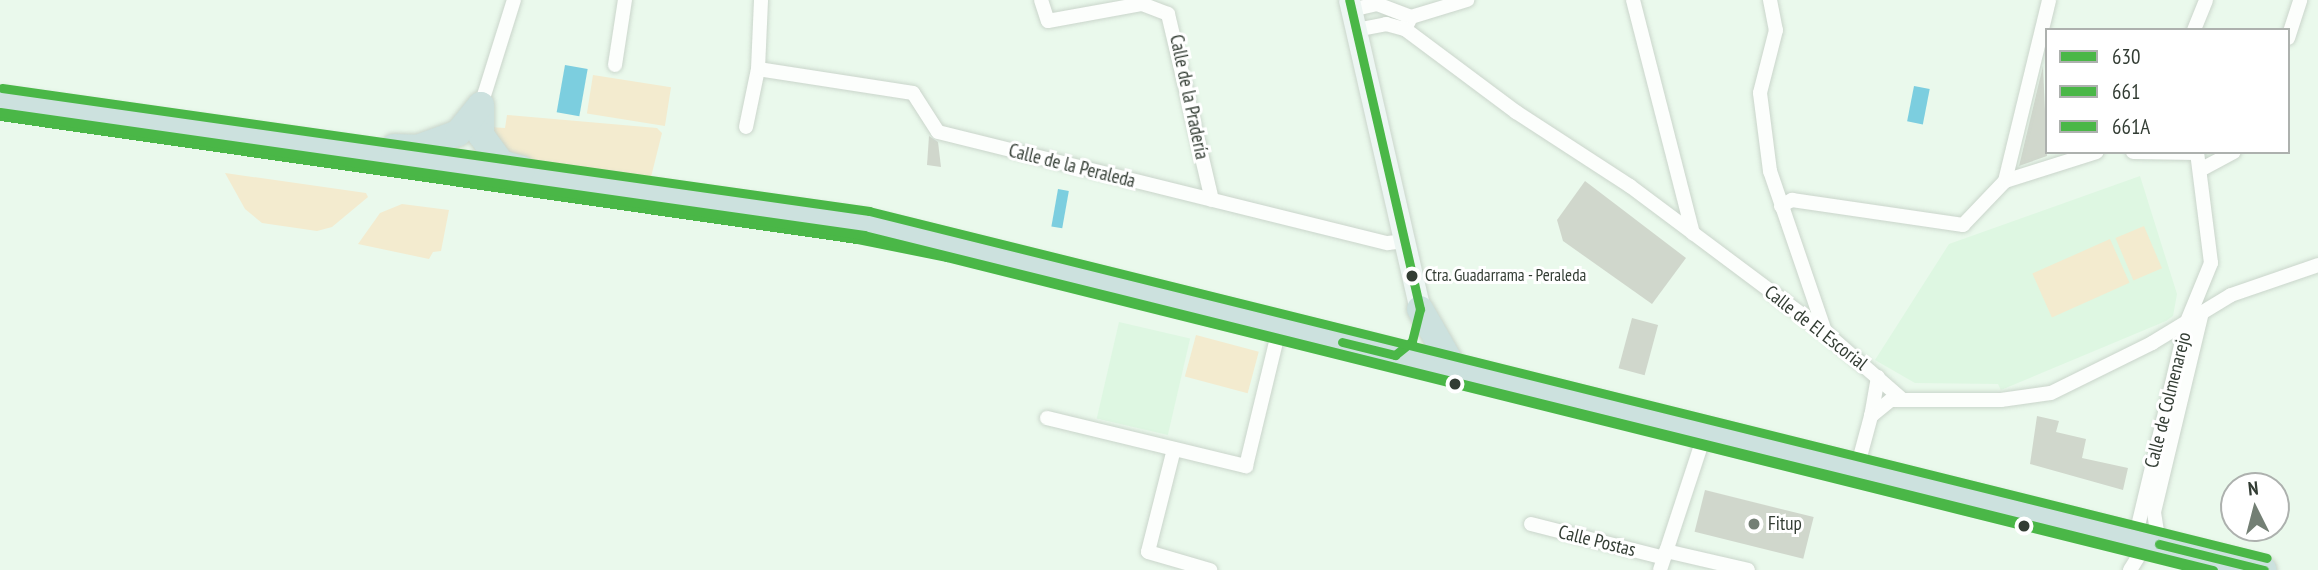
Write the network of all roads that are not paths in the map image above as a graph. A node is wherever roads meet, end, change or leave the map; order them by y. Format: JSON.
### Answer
{"nodes":[{"id":1,"x":514,"y":0,"type":"edge"},
{"id":2,"x":625,"y":0,"type":"edge"},
{"id":3,"x":761,"y":0,"type":"edge"},
{"id":4,"x":1041,"y":0,"type":"edge"},
{"id":5,"x":1467,"y":0,"type":"edge"},
{"id":6,"x":1633,"y":0,"type":"edge"},
{"id":7,"x":1770,"y":0,"type":"edge"},
{"id":8,"x":2049,"y":0,"type":"edge"},
{"id":9,"x":2206,"y":0,"type":"edge"},
{"id":10,"x":2300,"y":0,"type":"edge"},
{"id":11,"x":1376,"y":2,"type":"edge"},
{"id":12,"x":1352,"y":13,"type":"edge"},
{"id":13,"x":1408,"y":23,"type":"junction"},
{"id":14,"x":2195,"y":28,"type":"edge"},
{"id":15,"x":2290,"y":32,"type":"edge"},
{"id":16,"x":615,"y":65,"type":"dead end"},
{"id":17,"x":758,"y":69,"type":"junction"},
{"id":18,"x":0,"y":100,"type":"edge"},
{"id":19,"x":481,"y":105,"type":"junction"},
{"id":20,"x":0,"y":116,"type":"edge"},
{"id":21,"x":746,"y":127,"type":"dead end"},
{"id":22,"x":307,"y":146,"type":"junction"},
{"id":23,"x":2090,"y":154,"type":"edge"},
{"id":24,"x":2197,"y":154,"type":"edge"},
{"id":25,"x":2230,"y":154,"type":"edge"},
{"id":26,"x":2200,"y":170,"type":"junction"},
{"id":27,"x":2005,"y":180,"type":"junction"},
{"id":28,"x":585,"y":185,"type":"junction"},
{"id":29,"x":1212,"y":200,"type":"junction"},
{"id":30,"x":1781,"y":206,"type":"junction"},
{"id":31,"x":1693,"y":233,"type":"junction"},
{"id":32,"x":1405,"y":241,"type":"junction"},
{"id":33,"x":2211,"y":263,"type":"junction"},
{"id":34,"x":2318,"y":265,"type":"edge"},
{"id":35,"x":2231,"y":295,"type":"junction"},
{"id":36,"x":1420,"y":309,"type":"junction"},
{"id":37,"x":2201,"y":316,"type":"junction"},
{"id":38,"x":2186,"y":324,"type":"junction"},
{"id":39,"x":1825,"y":332,"type":"junction"},
{"id":40,"x":1277,"y":338,"type":"junction"},
{"id":41,"x":1395,"y":355,"type":"junction"},
{"id":42,"x":1455,"y":370,"type":"junction"},
{"id":43,"x":1878,"y":377,"type":"junction"},
{"id":44,"x":1903,"y":400,"type":"junction"},
{"id":45,"x":1871,"y":416,"type":"junction"},
{"id":46,"x":1046,"y":418,"type":"dead end"},
{"id":47,"x":1701,"y":445,"type":"junction"},
{"id":48,"x":1174,"y":449,"type":"junction"},
{"id":49,"x":1857,"y":468,"type":"junction"},
{"id":50,"x":1531,"y":524,"type":"dead end"},
{"id":51,"x":2139,"y":551,"type":"edge"},
{"id":52,"x":1663,"y":560,"type":"edge"},
{"id":53,"x":1210,"y":570,"type":"edge"},
{"id":54,"x":1748,"y":570,"type":"edge"},
{"id":55,"x":2202,"y":570,"type":"edge"},
{"id":56,"x":2263,"y":570,"type":"edge"}],
"edges":[{"from":1,"to":19,"type":"street"},
{"from":2,"to":16,"type":"street"},
{"from":3,"to":17,"type":"street"},
{"from":4,"to":29,"type":"street","name":"Calle de la Pradería"},
{"from":5,"to":13,"type":"street"},
{"from":6,"to":31,"type":"street"},
{"from":7,"to":30,"type":"street"},
{"from":8,"to":27,"type":"street"},
{"from":9,"to":14,"type":"street"},
{"from":10,"to":15,"type":"street"},
{"from":11,"to":12,"type":"street"},
{"from":11,"to":13,"type":"street","name":"Calle de El Escorial"},
{"from":12,"to":13,"type":"street"},
{"from":12,"to":32,"type":"main road"},
{"from":13,"to":31,"type":"street","name":"Calle de El Escorial"},
{"from":17,"to":21,"type":"street"},
{"from":17,"to":29,"type":"street","name":"Calle de la Peraleda"},
{"from":18,"to":22,"type":"highway"},
{"from":19,"to":22,"type":"highway"},
{"from":19,"to":28,"type":"highway"},
{"from":20,"to":40,"type":"highway"},
{"from":22,"to":28,"type":"highway"},
{"from":23,"to":27,"type":"street"},
{"from":24,"to":26,"type":"street","name":"Calle de Colmenarejo"},
{"from":25,"to":26,"type":"street"},
{"from":26,"to":33,"type":"street","name":"Calle de Colmenarejo"},
{"from":27,"to":30,"type":"street"},
{"from":28,"to":41,"type":"highway"},
{"from":29,"to":32,"type":"street","name":"Calle de la Peraleda"},
{"from":30,"to":39,"type":"street"},
{"from":31,"to":39,"type":"street","name":"Calle de El Escorial"},
{"from":32,"to":36,"type":"main road"},
{"from":33,"to":35,"type":"street","name":"Calle de Colmenarejo"},
{"from":33,"to":38,"type":"street","name":"Calle de Colmenarejo"},
{"from":34,"to":35,"type":"street"},
{"from":35,"to":37,"type":"street"},
{"from":36,"to":41,"type":"highway"},
{"from":36,"to":42,"type":"highway"},
{"from":37,"to":38,"type":"street"},
{"from":37,"to":51,"type":"street","name":"Calle de Colmenarejo"},
{"from":38,"to":44,"type":"street"},
{"from":38,"to":51,"type":"street","name":"Calle de Colmenarejo"},
{"from":39,"to":43,"type":"street","name":"Calle de El Escorial"},
{"from":40,"to":47,"type":"highway"},
{"from":40,"to":48,"type":"street"},
{"from":41,"to":42,"type":"highway"},
{"from":42,"to":49,"type":"highway"},
{"from":43,"to":44,"type":"street","name":"Calle de El Escorial"},
{"from":43,"to":45,"type":"street"},
{"from":44,"to":45,"type":"street"},
{"from":45,"to":49,"type":"street"},
{"from":46,"to":48,"type":"street"},
{"from":47,"to":51,"type":"highway"},
{"from":47,"to":52,"type":"street"},
{"from":48,"to":53,"type":"street"},
{"from":49,"to":51,"type":"highway"},
{"from":50,"to":52,"type":"street","name":"Calle Postas"},
{"from":51,"to":55,"type":"highway"},
{"from":51,"to":56,"type":"highway"},
{"from":52,"to":54,"type":"street","name":"Calle Postas"}]}
